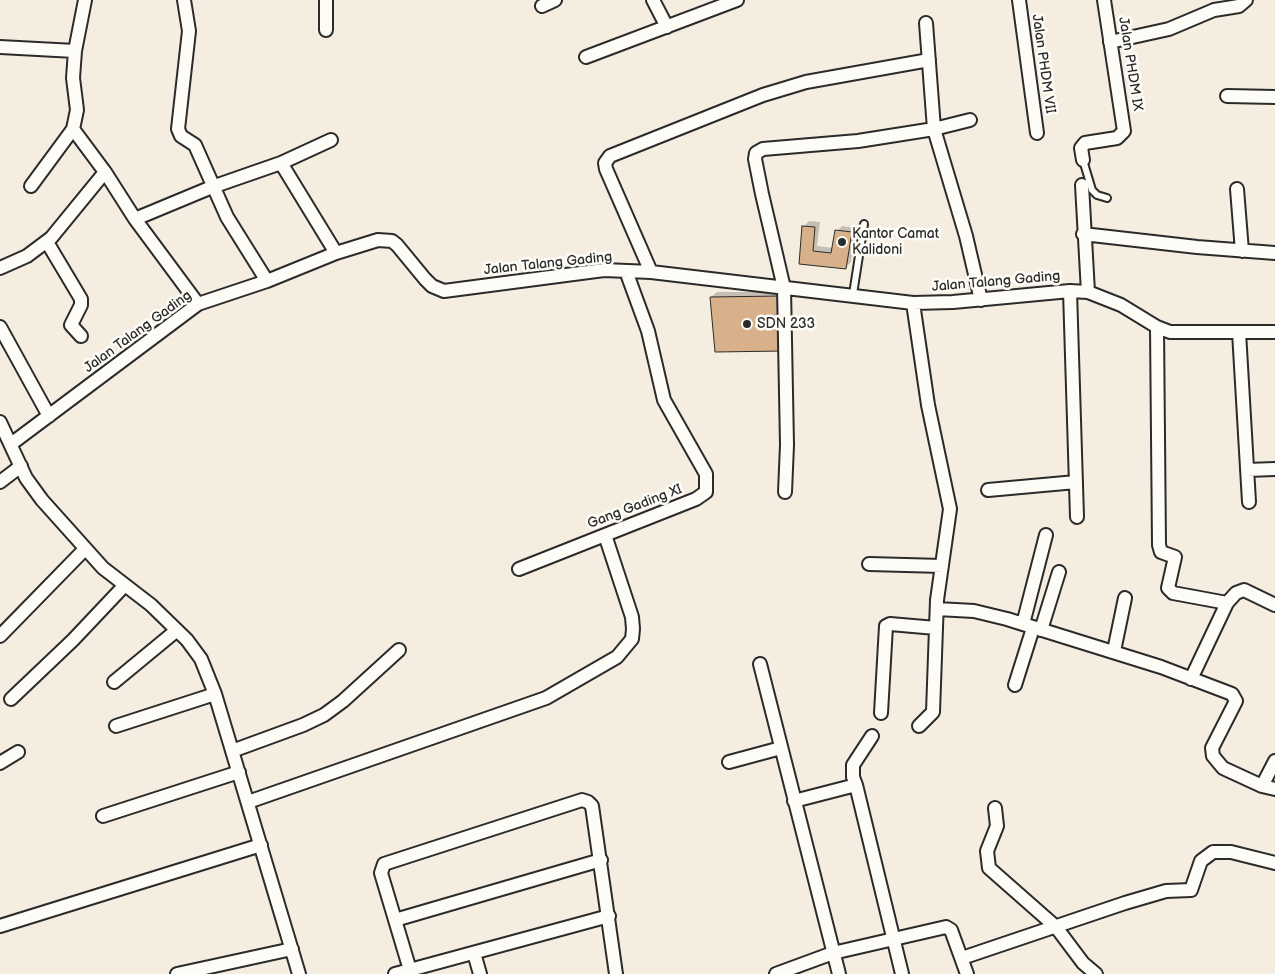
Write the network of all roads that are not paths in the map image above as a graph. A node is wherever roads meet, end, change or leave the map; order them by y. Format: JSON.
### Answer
{"nodes":[{"id":1,"x":85,"y":0,"type":"edge"},
{"id":2,"x":184,"y":0,"type":"edge"},
{"id":3,"x":326,"y":0,"type":"edge"},
{"id":4,"x":555,"y":0,"type":"edge"},
{"id":5,"x":652,"y":0,"type":"edge"},
{"id":6,"x":737,"y":0,"type":"edge"},
{"id":7,"x":1019,"y":0,"type":"edge"},
{"id":8,"x":1104,"y":0,"type":"edge"},
{"id":9,"x":1246,"y":0,"type":"edge"},
{"id":10,"x":542,"y":6,"type":"dead end"},
{"id":11,"x":926,"y":23,"type":"dead end"},
{"id":12,"x":667,"y":27,"type":"junction"},
{"id":13,"x":326,"y":30,"type":"dead end"},
{"id":14,"x":1110,"y":42,"type":"junction"},
{"id":15,"x":0,"y":47,"type":"edge"},
{"id":16,"x":76,"y":51,"type":"junction"},
{"id":17,"x":586,"y":57,"type":"dead end"},
{"id":18,"x":929,"y":60,"type":"junction"},
{"id":19,"x":1227,"y":96,"type":"dead end"},
{"id":20,"x":1275,"y":97,"type":"edge"},
{"id":21,"x":970,"y":120,"type":"dead end"},
{"id":22,"x":73,"y":129,"type":"junction"},
{"id":23,"x":934,"y":129,"type":"junction"},
{"id":24,"x":1037,"y":133,"type":"dead end"},
{"id":25,"x":331,"y":140,"type":"dead end"},
{"id":26,"x":1083,"y":160,"type":"joint"},
{"id":27,"x":281,"y":163,"type":"junction"},
{"id":28,"x":102,"y":176,"type":"junction"},
{"id":29,"x":1082,"y":185,"type":"dead end"},
{"id":30,"x":31,"y":186,"type":"dead end"},
{"id":31,"x":212,"y":187,"type":"junction"},
{"id":32,"x":1237,"y":189,"type":"dead end"},
{"id":33,"x":1107,"y":198,"type":"dead end"},
{"id":34,"x":135,"y":219,"type":"junction"},
{"id":35,"x":864,"y":224,"type":"dead end"},
{"id":36,"x":1083,"y":234,"type":"junction"},
{"id":37,"x":47,"y":242,"type":"junction"},
{"id":38,"x":1242,"y":251,"type":"junction"},
{"id":39,"x":336,"y":253,"type":"junction"},
{"id":40,"x":1275,"y":253,"type":"edge"},
{"id":41,"x":0,"y":268,"type":"edge"},
{"id":42,"x":626,"y":270,"type":"junction"},
{"id":43,"x":651,"y":272,"type":"junction"},
{"id":44,"x":267,"y":281,"type":"junction"},
{"id":45,"x":784,"y":288,"type":"junction"},
{"id":46,"x":1070,"y":291,"type":"junction"},
{"id":47,"x":1088,"y":292,"type":"junction"},
{"id":48,"x":853,"y":294,"type":"junction"},
{"id":49,"x":981,"y":300,"type":"junction"},
{"id":50,"x":914,"y":302,"type":"junction"},
{"id":51,"x":198,"y":304,"type":"junction"},
{"id":52,"x":0,"y":326,"type":"edge"},
{"id":53,"x":1157,"y":327,"type":"junction"},
{"id":54,"x":1239,"y":332,"type":"junction"},
{"id":55,"x":1275,"y":332,"type":"edge"},
{"id":56,"x":81,"y":336,"type":"dead end"},
{"id":57,"x":49,"y":416,"type":"junction"},
{"id":58,"x":0,"y":422,"type":"edge"},
{"id":59,"x":11,"y":444,"type":"junction"},
{"id":60,"x":21,"y":466,"type":"junction"},
{"id":61,"x":1275,"y":469,"type":"edge"},
{"id":62,"x":1247,"y":470,"type":"junction"},
{"id":63,"x":0,"y":482,"type":"edge"},
{"id":64,"x":1076,"y":482,"type":"junction"},
{"id":65,"x":988,"y":490,"type":"dead end"},
{"id":66,"x":785,"y":492,"type":"dead end"},
{"id":67,"x":1249,"y":502,"type":"dead end"},
{"id":68,"x":1077,"y":517,"type":"dead end"},
{"id":69,"x":605,"y":535,"type":"junction"},
{"id":70,"x":1046,"y":535,"type":"dead end"},
{"id":71,"x":84,"y":550,"type":"junction"},
{"id":72,"x":868,"y":564,"type":"dead end"},
{"id":73,"x":942,"y":566,"type":"junction"},
{"id":74,"x":519,"y":569,"type":"dead end"},
{"id":75,"x":1059,"y":572,"type":"dead end"},
{"id":76,"x":124,"y":586,"type":"junction"},
{"id":77,"x":1125,"y":598,"type":"dead end"},
{"id":78,"x":1227,"y":603,"type":"junction"},
{"id":79,"x":1275,"y":605,"type":"edge"},
{"id":80,"x":937,"y":609,"type":"junction"},
{"id":81,"x":936,"y":628,"type":"junction"},
{"id":82,"x":1032,"y":628,"type":"junction"},
{"id":83,"x":178,"y":630,"type":"junction"},
{"id":84,"x":0,"y":636,"type":"edge"},
{"id":85,"x":400,"y":650,"type":"dead end"},
{"id":86,"x":1114,"y":652,"type":"junction"},
{"id":87,"x":760,"y":664,"type":"dead end"},
{"id":88,"x":1191,"y":679,"type":"junction"},
{"id":89,"x":114,"y":682,"type":"dead end"},
{"id":90,"x":1015,"y":685,"type":"dead end"},
{"id":91,"x":215,"y":694,"type":"junction"},
{"id":92,"x":11,"y":699,"type":"dead end"},
{"id":93,"x":881,"y":713,"type":"dead end"},
{"id":94,"x":116,"y":726,"type":"dead end"},
{"id":95,"x":919,"y":726,"type":"dead end"},
{"id":96,"x":872,"y":736,"type":"dead end"},
{"id":97,"x":781,"y":748,"type":"junction"},
{"id":98,"x":232,"y":751,"type":"junction"},
{"id":99,"x":18,"y":752,"type":"dead end"},
{"id":100,"x":1275,"y":761,"type":"edge"},
{"id":101,"x":729,"y":762,"type":"dead end"},
{"id":102,"x":0,"y":763,"type":"edge"},
{"id":103,"x":239,"y":772,"type":"junction"},
{"id":104,"x":856,"y":786,"type":"junction"},
{"id":105,"x":1262,"y":786,"type":"junction"},
{"id":106,"x":1275,"y":789,"type":"edge"},
{"id":107,"x":794,"y":801,"type":"junction"},
{"id":108,"x":248,"y":802,"type":"junction"},
{"id":109,"x":995,"y":808,"type":"dead end"},
{"id":110,"x":103,"y":816,"type":"dead end"},
{"id":111,"x":261,"y":845,"type":"junction"},
{"id":112,"x":601,"y":860,"type":"junction"},
{"id":113,"x":1275,"y":863,"type":"edge"},
{"id":114,"x":609,"y":916,"type":"junction"},
{"id":115,"x":395,"y":920,"type":"junction"},
{"id":116,"x":0,"y":926,"type":"edge"},
{"id":117,"x":1056,"y":927,"type":"junction"},
{"id":118,"x":892,"y":939,"type":"junction"},
{"id":119,"x":292,"y":950,"type":"junction"},
{"id":120,"x":474,"y":953,"type":"junction"},
{"id":121,"x":833,"y":953,"type":"junction"},
{"id":122,"x":962,"y":958,"type":"junction"},
{"id":123,"x":410,"y":970,"type":"junction"},
{"id":124,"x":177,"y":974,"type":"edge"},
{"id":125,"x":299,"y":974,"type":"edge"},
{"id":126,"x":395,"y":974,"type":"edge"},
{"id":127,"x":480,"y":974,"type":"edge"},
{"id":128,"x":616,"y":974,"type":"edge"},
{"id":129,"x":776,"y":974,"type":"edge"},
{"id":130,"x":839,"y":974,"type":"edge"},
{"id":131,"x":902,"y":974,"type":"edge"},
{"id":132,"x":967,"y":974,"type":"edge"},
{"id":133,"x":1096,"y":974,"type":"edge"}],
"edges":[{"from":1,"to":16,"type":"street"},
{"from":2,"to":31,"type":"street"},
{"from":3,"to":13,"type":"street"},
{"from":4,"to":10,"type":"street"},
{"from":5,"to":12,"type":"street"},
{"from":6,"to":12,"type":"street"},
{"from":7,"to":24,"type":"street","name":"Jalan PHDM VII"},
{"from":8,"to":14,"type":"street","name":"Jalan PHDM IX"},
{"from":9,"to":14,"type":"street"},
{"from":11,"to":18,"type":"street"},
{"from":12,"to":17,"type":"street"},
{"from":14,"to":26,"type":"street","name":"Jalan PHDM IX"},
{"from":15,"to":16,"type":"street"},
{"from":16,"to":22,"type":"street"},
{"from":18,"to":23,"type":"street"},
{"from":18,"to":43,"type":"street"},
{"from":19,"to":20,"type":"street"},
{"from":21,"to":23,"type":"street"},
{"from":22,"to":28,"type":"street"},
{"from":22,"to":30,"type":"street"},
{"from":23,"to":45,"type":"street"},
{"from":23,"to":49,"type":"street"},
{"from":25,"to":27,"type":"street"},
{"from":26,"to":33,"type":"lane"},
{"from":27,"to":31,"type":"street"},
{"from":27,"to":39,"type":"street"},
{"from":28,"to":34,"type":"street"},
{"from":28,"to":37,"type":"street"},
{"from":29,"to":36,"type":"street"},
{"from":31,"to":34,"type":"street"},
{"from":31,"to":44,"type":"street"},
{"from":32,"to":38,"type":"street"},
{"from":34,"to":51,"type":"street"},
{"from":35,"to":48,"type":"lane"},
{"from":36,"to":38,"type":"street"},
{"from":36,"to":47,"type":"street"},
{"from":37,"to":41,"type":"street"},
{"from":37,"to":56,"type":"street"},
{"from":38,"to":40,"type":"street"},
{"from":39,"to":42,"type":"street","name":"Jalan Talang Gading"},
{"from":39,"to":44,"type":"street","name":"Jalan Talang Gading"},
{"from":42,"to":43,"type":"street","name":"Jalan Talang Gading"},
{"from":42,"to":69,"type":"street","name":"Gang Gading XI"},
{"from":43,"to":45,"type":"street","name":"Jalan Talang Gading"},
{"from":44,"to":51,"type":"street","name":"Jalan Talang Gading"},
{"from":45,"to":48,"type":"street","name":"Jalan Talang Gading"},
{"from":45,"to":66,"type":"street"},
{"from":46,"to":47,"type":"street","name":"Jalan Talang Gading"},
{"from":46,"to":49,"type":"street","name":"Jalan Talang Gading"},
{"from":46,"to":64,"type":"street"},
{"from":47,"to":53,"type":"street","name":"Jalan Talang Gading"},
{"from":48,"to":50,"type":"street","name":"Jalan Talang Gading"},
{"from":49,"to":50,"type":"street","name":"Jalan Talang Gading"},
{"from":50,"to":73,"type":"street"},
{"from":51,"to":57,"type":"street","name":"Jalan Talang Gading"},
{"from":52,"to":57,"type":"street"},
{"from":53,"to":54,"type":"street","name":"Jalan Talang Gading"},
{"from":53,"to":78,"type":"street"},
{"from":54,"to":55,"type":"street","name":"Jalan Talang Gading"},
{"from":54,"to":62,"type":"street"},
{"from":57,"to":59,"type":"street","name":"Jalan Talang Gading"},
{"from":58,"to":59,"type":"street"},
{"from":59,"to":60,"type":"street"},
{"from":60,"to":63,"type":"street"},
{"from":60,"to":71,"type":"street"},
{"from":61,"to":62,"type":"street"},
{"from":62,"to":67,"type":"street"},
{"from":64,"to":65,"type":"street"},
{"from":64,"to":68,"type":"street"},
{"from":69,"to":74,"type":"street","name":"Gang Gading XI"},
{"from":69,"to":108,"type":"street"},
{"from":70,"to":82,"type":"street"},
{"from":71,"to":76,"type":"street"},
{"from":71,"to":84,"type":"street"},
{"from":72,"to":73,"type":"street"},
{"from":73,"to":80,"type":"street"},
{"from":75,"to":82,"type":"street"},
{"from":76,"to":83,"type":"street"},
{"from":76,"to":92,"type":"street"},
{"from":77,"to":86,"type":"street"},
{"from":78,"to":79,"type":"street"},
{"from":78,"to":88,"type":"street"},
{"from":80,"to":81,"type":"street"},
{"from":80,"to":82,"type":"street"},
{"from":81,"to":93,"type":"street"},
{"from":81,"to":95,"type":"street"},
{"from":82,"to":86,"type":"street"},
{"from":82,"to":90,"type":"street"},
{"from":83,"to":89,"type":"street"},
{"from":83,"to":91,"type":"street"},
{"from":85,"to":98,"type":"street"},
{"from":86,"to":88,"type":"street"},
{"from":87,"to":97,"type":"street"},
{"from":88,"to":105,"type":"street"},
{"from":91,"to":94,"type":"street"},
{"from":91,"to":98,"type":"street"},
{"from":96,"to":104,"type":"street"},
{"from":97,"to":101,"type":"street"},
{"from":97,"to":107,"type":"street"},
{"from":98,"to":103,"type":"street"},
{"from":99,"to":102,"type":"street"},
{"from":100,"to":105,"type":"street"},
{"from":103,"to":108,"type":"street"},
{"from":103,"to":110,"type":"street"},
{"from":104,"to":107,"type":"street"},
{"from":104,"to":118,"type":"street"},
{"from":105,"to":106,"type":"street"},
{"from":107,"to":121,"type":"street"},
{"from":108,"to":111,"type":"street"},
{"from":109,"to":117,"type":"street"},
{"from":111,"to":116,"type":"street"},
{"from":111,"to":119,"type":"street"},
{"from":112,"to":114,"type":"street"},
{"from":112,"to":115,"type":"street"},
{"from":112,"to":115,"type":"street"},
{"from":113,"to":117,"type":"street"},
{"from":114,"to":120,"type":"street"},
{"from":114,"to":128,"type":"street"},
{"from":115,"to":123,"type":"street"},
{"from":117,"to":122,"type":"street"},
{"from":117,"to":133,"type":"street"},
{"from":118,"to":121,"type":"street"},
{"from":118,"to":122,"type":"street"},
{"from":118,"to":131,"type":"street"},
{"from":119,"to":124,"type":"street"},
{"from":119,"to":125,"type":"street"},
{"from":120,"to":123,"type":"street"},
{"from":120,"to":127,"type":"street"},
{"from":121,"to":129,"type":"street"},
{"from":121,"to":130,"type":"street"},
{"from":122,"to":132,"type":"street"},
{"from":123,"to":126,"type":"street"}]}
